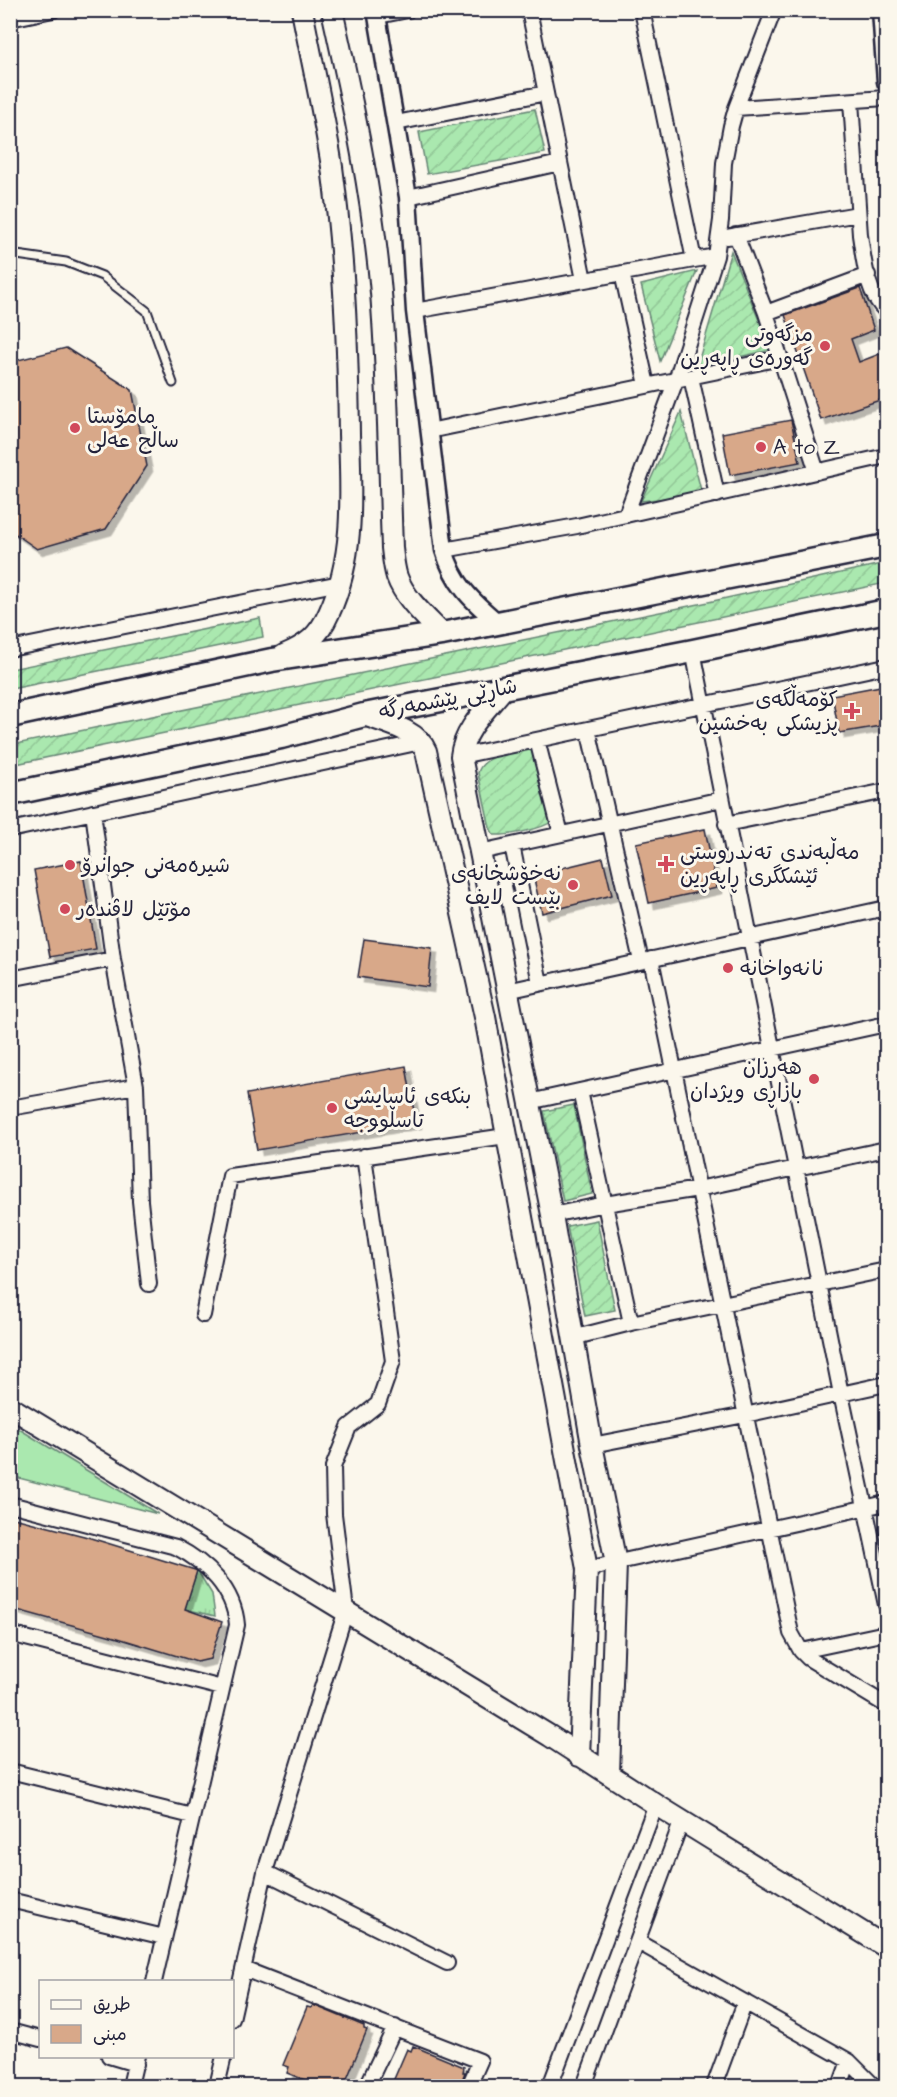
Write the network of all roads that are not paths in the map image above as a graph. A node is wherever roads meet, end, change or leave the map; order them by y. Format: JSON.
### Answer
{"nodes":[{"id":1,"x":53,"y":10,"type":"edge"},
{"id":2,"x":302,"y":10,"type":"edge"},
{"id":3,"x":332,"y":10,"type":"edge"},
{"id":4,"x":408,"y":10,"type":"edge"},
{"id":5,"x":529,"y":10,"type":"edge"},
{"id":6,"x":642,"y":10,"type":"edge"},
{"id":7,"x":774,"y":10,"type":"edge"},
{"id":8,"x":881,"y":10,"type":"edge"},
{"id":9,"x":377,"y":14,"type":"edge"},
{"id":10,"x":10,"y":19,"type":"edge"},
{"id":11,"x":886,"y":75,"type":"edge"},
{"id":12,"x":546,"y":93,"type":"junction"},
{"id":13,"x":886,"y":98,"type":"edge"},
{"id":14,"x":851,"y":101,"type":"junction"},
{"id":15,"x":736,"y":108,"type":"junction"},
{"id":16,"x":396,"y":123,"type":"junction"},
{"id":17,"x":560,"y":163,"type":"junction"},
{"id":18,"x":408,"y":197,"type":"junction"},
{"id":19,"x":372,"y":209,"type":"junction"},
{"id":20,"x":337,"y":213,"type":"junction"},
{"id":21,"x":858,"y":214,"type":"junction"},
{"id":22,"x":735,"y":236,"type":"junction"},
{"id":23,"x":719,"y":238,"type":"junction"},
{"id":24,"x":10,"y":254,"type":"edge"},
{"id":25,"x":716,"y":256,"type":"junction"},
{"id":26,"x":694,"y":260,"type":"junction"},
{"id":27,"x":622,"y":273,"type":"junction"},
{"id":28,"x":868,"y":275,"type":"junction"},
{"id":29,"x":584,"y":280,"type":"junction"},
{"id":30,"x":415,"y":311,"type":"junction"},
{"id":31,"x":886,"y":311,"type":"edge"},
{"id":32,"x":766,"y":313,"type":"junction"},
{"id":33,"x":781,"y":358,"type":"junction"},
{"id":34,"x":691,"y":377,"type":"junction"},
{"id":35,"x":676,"y":380,"type":"junction"},
{"id":36,"x":173,"y":383,"type":"dead end"},
{"id":37,"x":647,"y":386,"type":"junction"},
{"id":38,"x":429,"y":430,"type":"junction"},
{"id":39,"x":886,"y":456,"type":"edge"},
{"id":40,"x":818,"y":472,"type":"junction"},
{"id":41,"x":717,"y":495,"type":"junction"},
{"id":42,"x":626,"y":515,"type":"junction"},
{"id":43,"x":886,"y":546,"type":"edge"},
{"id":44,"x":444,"y":550,"type":"junction"},
{"id":45,"x":340,"y":582,"type":"junction"},
{"id":46,"x":886,"y":611,"type":"edge"},
{"id":47,"x":497,"y":622,"type":"junction"},
{"id":48,"x":442,"y":634,"type":"junction"},
{"id":49,"x":10,"y":649,"type":"edge"},
{"id":50,"x":693,"y":651,"type":"junction"},
{"id":51,"x":272,"y":660,"type":"junction"},
{"id":52,"x":886,"y":666,"type":"edge"},
{"id":53,"x":503,"y":689,"type":"junction"},
{"id":54,"x":704,"y":705,"type":"junction"},
{"id":55,"x":364,"y":715,"type":"junction"},
{"id":56,"x":10,"y":716,"type":"edge"},
{"id":57,"x":588,"y":729,"type":"junction"},
{"id":58,"x":537,"y":740,"type":"junction"},
{"id":59,"x":421,"y":742,"type":"junction"},
{"id":60,"x":461,"y":756,"type":"junction"},
{"id":61,"x":886,"y":790,"type":"edge"},
{"id":62,"x":10,"y":794,"type":"edge"},
{"id":63,"x":722,"y":800,"type":"junction"},
{"id":64,"x":93,"y":812,"type":"junction"},
{"id":65,"x":609,"y":823,"type":"junction"},
{"id":66,"x":726,"y":824,"type":"junction"},
{"id":67,"x":10,"y":830,"type":"edge"},
{"id":68,"x":561,"y":834,"type":"junction"},
{"id":69,"x":512,"y":844,"type":"junction"},
{"id":70,"x":480,"y":852,"type":"junction"},
{"id":71,"x":886,"y":908,"type":"edge"},
{"id":72,"x":749,"y":936,"type":"junction"},
{"id":73,"x":113,"y":959,"type":"junction"},
{"id":74,"x":646,"y":960,"type":"junction"},
{"id":75,"x":10,"y":979,"type":"edge"},
{"id":76,"x":540,"y":983,"type":"junction"},
{"id":77,"x":507,"y":991,"type":"junction"},
{"id":78,"x":886,"y":1024,"type":"edge"},
{"id":79,"x":771,"y":1048,"type":"junction"},
{"id":80,"x":674,"y":1071,"type":"junction"},
{"id":81,"x":136,"y":1086,"type":"junction"},
{"id":82,"x":580,"y":1091,"type":"junction"},
{"id":83,"x":530,"y":1102,"type":"junction"},
{"id":84,"x":10,"y":1108,"type":"edge"},
{"id":85,"x":507,"y":1136,"type":"junction"},
{"id":86,"x":886,"y":1149,"type":"edge"},
{"id":87,"x":364,"y":1156,"type":"junction"},
{"id":88,"x":795,"y":1169,"type":"junction"},
{"id":89,"x":698,"y":1189,"type":"junction"},
{"id":90,"x":605,"y":1204,"type":"junction"},
{"id":91,"x":552,"y":1215,"type":"junction"},
{"id":92,"x":886,"y":1270,"type":"edge"},
{"id":93,"x":149,"y":1284,"type":"dead end"},
{"id":94,"x":819,"y":1285,"type":"junction"},
{"id":95,"x":722,"y":1306,"type":"junction"},
{"id":96,"x":203,"y":1315,"type":"dead end"},
{"id":97,"x":631,"y":1323,"type":"junction"},
{"id":98,"x":572,"y":1338,"type":"junction"},
{"id":99,"x":886,"y":1384,"type":"edge"},
{"id":100,"x":841,"y":1394,"type":"junction"},
{"id":101,"x":10,"y":1407,"type":"edge"},
{"id":102,"x":745,"y":1415,"type":"junction"},
{"id":103,"x":592,"y":1445,"type":"junction"},
{"id":104,"x":886,"y":1503,"type":"edge"},
{"id":105,"x":10,"y":1504,"type":"edge"},
{"id":106,"x":864,"y":1508,"type":"junction"},
{"id":107,"x":768,"y":1530,"type":"junction"},
{"id":108,"x":616,"y":1563,"type":"junction"},
{"id":109,"x":587,"y":1569,"type":"junction"},
{"id":110,"x":886,"y":1605,"type":"edge"},
{"id":111,"x":346,"y":1610,"type":"junction"},
{"id":112,"x":886,"y":1633,"type":"edge"},
{"id":113,"x":10,"y":1634,"type":"edge"},
{"id":114,"x":801,"y":1651,"type":"junction"},
{"id":115,"x":222,"y":1688,"type":"junction"},
{"id":116,"x":886,"y":1705,"type":"edge"},
{"id":117,"x":579,"y":1756,"type":"junction"},
{"id":118,"x":10,"y":1771,"type":"edge"},
{"id":119,"x":609,"y":1774,"type":"junction"},
{"id":120,"x":656,"y":1804,"type":"junction"},
{"id":121,"x":192,"y":1816,"type":"junction"},
{"id":122,"x":682,"y":1820,"type":"junction"},
{"id":123,"x":265,"y":1872,"type":"junction"},
{"id":124,"x":10,"y":1900,"type":"edge"},
{"id":125,"x":164,"y":1937,"type":"junction"},
{"id":126,"x":638,"y":1942,"type":"junction"},
{"id":127,"x":886,"y":1947,"type":"edge"},
{"id":128,"x":447,"y":1963,"type":"dead end"},
{"id":129,"x":244,"y":1969,"type":"junction"},
{"id":130,"x":154,"y":1980,"type":"edge"},
{"id":131,"x":745,"y":2002,"type":"junction"},
{"id":132,"x":234,"y":2011,"type":"edge"},
{"id":133,"x":394,"y":2027,"type":"junction"},
{"id":134,"x":10,"y":2031,"type":"edge"},
{"id":135,"x":39,"y":2039,"type":"edge"},
{"id":136,"x":224,"y":2058,"type":"edge"},
{"id":137,"x":136,"y":2060,"type":"edge"},
{"id":138,"x":849,"y":2061,"type":"junction"},
{"id":139,"x":130,"y":2086,"type":"edge"},
{"id":140,"x":220,"y":2086,"type":"edge"},
{"id":141,"x":367,"y":2086,"type":"edge"},
{"id":142,"x":469,"y":2086,"type":"edge"},
{"id":143,"x":550,"y":2086,"type":"edge"},
{"id":144,"x":584,"y":2086,"type":"edge"},
{"id":145,"x":714,"y":2086,"type":"edge"},
{"id":146,"x":840,"y":2086,"type":"edge"},
{"id":147,"x":874,"y":2086,"type":"edge"}],
"edges":[{"from":1,"to":10,"type":"street"},
{"from":2,"to":20,"type":"main road"},
{"from":3,"to":19,"type":"main road"},
{"from":4,"to":9,"type":"street"},
{"from":5,"to":12,"type":"street"},
{"from":6,"to":26,"type":"street"},
{"from":7,"to":15,"type":"street"},
{"from":8,"to":11,"type":"street"},
{"from":9,"to":16,"type":"street"},
{"from":12,"to":16,"type":"street"},
{"from":12,"to":17,"type":"street"},
{"from":13,"to":14,"type":"street"},
{"from":14,"to":15,"type":"street"},
{"from":14,"to":21,"type":"street"},
{"from":15,"to":23,"type":"street"},
{"from":16,"to":18,"type":"street"},
{"from":17,"to":18,"type":"street"},
{"from":17,"to":29,"type":"street"},
{"from":18,"to":30,"type":"street"},
{"from":19,"to":20,"type":"main road"},
{"from":19,"to":48,"type":"main road"},
{"from":20,"to":45,"type":"main road"},
{"from":21,"to":22,"type":"street"},
{"from":21,"to":28,"type":"street"},
{"from":22,"to":23,"type":"street"},
{"from":22,"to":32,"type":"street"},
{"from":23,"to":25,"type":"street"},
{"from":24,"to":36,"type":"lane"},
{"from":25,"to":26,"type":"street"},
{"from":25,"to":35,"type":"street"},
{"from":26,"to":27,"type":"street"},
{"from":27,"to":29,"type":"street"},
{"from":27,"to":37,"type":"street"},
{"from":28,"to":31,"type":"street"},
{"from":28,"to":32,"type":"street"},
{"from":29,"to":30,"type":"street"},
{"from":30,"to":38,"type":"street"},
{"from":32,"to":33,"type":"street"},
{"from":33,"to":34,"type":"street"},
{"from":33,"to":40,"type":"street"},
{"from":34,"to":35,"type":"street"},
{"from":34,"to":41,"type":"street"},
{"from":35,"to":37,"type":"street"},
{"from":35,"to":42,"type":"street"},
{"from":37,"to":38,"type":"street"},
{"from":38,"to":44,"type":"street"},
{"from":39,"to":40,"type":"street"},
{"from":40,"to":41,"type":"street"},
{"from":41,"to":42,"type":"street"},
{"from":42,"to":44,"type":"street"},
{"from":43,"to":47,"type":"highway"},
{"from":44,"to":47,"type":"street"},
{"from":45,"to":49,"type":"street"},
{"from":45,"to":51,"type":"main road"},
{"from":46,"to":50,"type":"highway","name":"شاڕێی پێشمەرگە"},
{"from":47,"to":48,"type":"highway"},
{"from":48,"to":51,"type":"highway"},
{"from":50,"to":53,"type":"highway","name":"شاڕێی پێشمەرگە"},
{"from":50,"to":54,"type":"street"},
{"from":51,"to":56,"type":"highway"},
{"from":52,"to":54,"type":"street"},
{"from":53,"to":55,"type":"highway","name":"شاڕێی پێشمەرگە"},
{"from":53,"to":60,"type":"main road"},
{"from":54,"to":57,"type":"street"},
{"from":54,"to":63,"type":"street"},
{"from":55,"to":59,"type":"main road"},
{"from":55,"to":62,"type":"highway","name":"شاڕێی پێشمەرگە"},
{"from":57,"to":58,"type":"street"},
{"from":57,"to":65,"type":"street"},
{"from":58,"to":60,"type":"street"},
{"from":58,"to":68,"type":"street"},
{"from":59,"to":64,"type":"street"},
{"from":59,"to":85,"type":"main road"},
{"from":60,"to":70,"type":"main road"},
{"from":61,"to":66,"type":"street"},
{"from":63,"to":65,"type":"street"},
{"from":63,"to":66,"type":"street"},
{"from":64,"to":67,"type":"street"},
{"from":64,"to":73,"type":"street"},
{"from":65,"to":68,"type":"street"},
{"from":65,"to":74,"type":"street"},
{"from":66,"to":72,"type":"street"},
{"from":68,"to":69,"type":"street"},
{"from":69,"to":70,"type":"street"},
{"from":69,"to":76,"type":"street"},
{"from":70,"to":77,"type":"main road"},
{"from":71,"to":72,"type":"street"},
{"from":72,"to":74,"type":"street"},
{"from":72,"to":79,"type":"street"},
{"from":73,"to":75,"type":"street"},
{"from":73,"to":81,"type":"street"},
{"from":74,"to":76,"type":"street"},
{"from":74,"to":80,"type":"street"},
{"from":76,"to":77,"type":"street"},
{"from":77,"to":83,"type":"main road"},
{"from":78,"to":79,"type":"street"},
{"from":79,"to":80,"type":"street"},
{"from":79,"to":88,"type":"street"},
{"from":80,"to":82,"type":"street"},
{"from":80,"to":89,"type":"street"},
{"from":81,"to":84,"type":"street"},
{"from":81,"to":93,"type":"street"},
{"from":82,"to":83,"type":"street"},
{"from":82,"to":90,"type":"street"},
{"from":83,"to":91,"type":"main road"},
{"from":85,"to":87,"type":"street"},
{"from":85,"to":109,"type":"main road"},
{"from":86,"to":88,"type":"street"},
{"from":87,"to":96,"type":"street"},
{"from":87,"to":111,"type":"street"},
{"from":88,"to":89,"type":"street"},
{"from":88,"to":94,"type":"street"},
{"from":89,"to":90,"type":"street"},
{"from":89,"to":95,"type":"street"},
{"from":90,"to":91,"type":"street"},
{"from":90,"to":97,"type":"street"},
{"from":91,"to":98,"type":"main road"},
{"from":92,"to":94,"type":"street"},
{"from":94,"to":95,"type":"street"},
{"from":94,"to":100,"type":"street"},
{"from":95,"to":97,"type":"street"},
{"from":95,"to":102,"type":"street"},
{"from":97,"to":98,"type":"street"},
{"from":98,"to":103,"type":"main road"},
{"from":99,"to":100,"type":"street"},
{"from":100,"to":102,"type":"street"},
{"from":100,"to":106,"type":"street"},
{"from":101,"to":111,"type":"main road"},
{"from":102,"to":103,"type":"street"},
{"from":102,"to":107,"type":"street"},
{"from":103,"to":108,"type":"main road"},
{"from":104,"to":106,"type":"street"},
{"from":105,"to":115,"type":"street"},
{"from":106,"to":107,"type":"street"},
{"from":106,"to":110,"type":"street"},
{"from":107,"to":108,"type":"street"},
{"from":107,"to":114,"type":"street"},
{"from":108,"to":109,"type":"street"},
{"from":108,"to":119,"type":"main road"},
{"from":109,"to":117,"type":"main road"},
{"from":111,"to":117,"type":"main road"},
{"from":111,"to":123,"type":"street"},
{"from":112,"to":114,"type":"street"},
{"from":113,"to":115,"type":"street"},
{"from":114,"to":116,"type":"street"},
{"from":115,"to":121,"type":"street"},
{"from":117,"to":119,"type":"main road"},
{"from":118,"to":121,"type":"street"},
{"from":119,"to":120,"type":"main road"},
{"from":120,"to":122,"type":"main road"},
{"from":120,"to":143,"type":"street"},
{"from":121,"to":125,"type":"street"},
{"from":122,"to":126,"type":"street"},
{"from":122,"to":127,"type":"main road"},
{"from":123,"to":128,"type":"street"},
{"from":123,"to":129,"type":"street"},
{"from":124,"to":125,"type":"street"},
{"from":125,"to":130,"type":"street"},
{"from":126,"to":131,"type":"street"},
{"from":126,"to":144,"type":"street"},
{"from":129,"to":132,"type":"street"},
{"from":129,"to":133,"type":"street"},
{"from":131,"to":138,"type":"street"},
{"from":131,"to":145,"type":"street"},
{"from":133,"to":141,"type":"street"},
{"from":133,"to":142,"type":"street"},
{"from":134,"to":135,"type":"street"},
{"from":136,"to":140,"type":"street"},
{"from":137,"to":139,"type":"street"},
{"from":138,"to":146,"type":"street"},
{"from":138,"to":147,"type":"street"}]}
